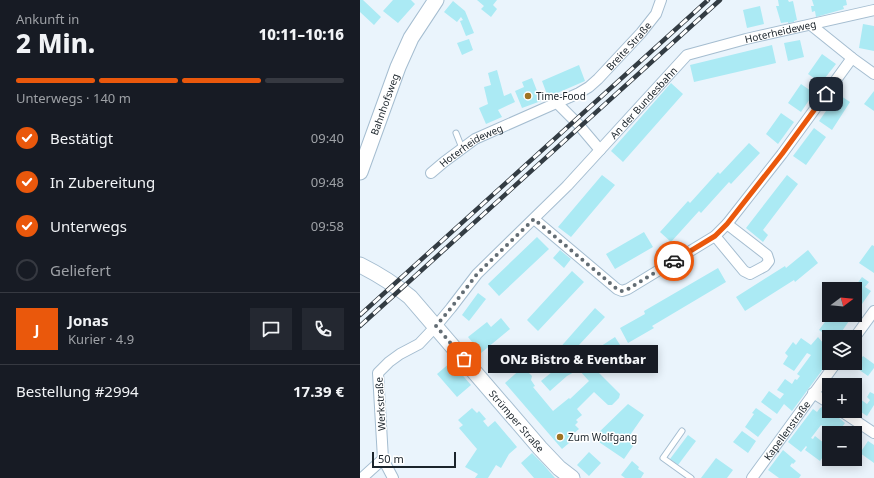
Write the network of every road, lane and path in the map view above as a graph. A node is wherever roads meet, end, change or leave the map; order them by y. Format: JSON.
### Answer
{"nodes":[{"id":1,"x":436,"y":0,"type":"edge"},
{"id":2,"x":661,"y":0,"type":"edge"},
{"id":3,"x":874,"y":10,"type":"edge"},
{"id":4,"x":811,"y":25,"type":"junction"},
{"id":5,"x":687,"y":55,"type":"joint"},
{"id":6,"x":852,"y":58,"type":"junction"},
{"id":7,"x":874,"y":74,"type":"edge"},
{"id":8,"x":589,"y":88,"type":"joint"},
{"id":9,"x":557,"y":103,"type":"junction"},
{"id":10,"x":456,"y":132,"type":"dead end"},
{"id":11,"x":462,"y":148,"type":"junction"},
{"id":12,"x":600,"y":150,"type":"junction"},
{"id":13,"x":360,"y":172,"type":"edge"},
{"id":14,"x":431,"y":173,"type":"dead end"},
{"id":15,"x":534,"y":219,"type":"junction"},
{"id":16,"x":727,"y":224,"type":"junction"},
{"id":17,"x":715,"y":236,"type":"junction"},
{"id":18,"x":362,"y":267,"type":"edge"},
{"id":19,"x":874,"y":311,"type":"edge"},
{"id":20,"x":436,"y":326,"type":"junction"},
{"id":21,"x":860,"y":330,"type":"edge"},
{"id":22,"x":831,"y":370,"type":"edge"},
{"id":23,"x":813,"y":393,"type":"junction"},
{"id":24,"x":822,"y":399,"type":"edge"},
{"id":25,"x":852,"y":418,"type":"edge"},
{"id":26,"x":682,"y":431,"type":"dead end"},
{"id":27,"x":874,"y":433,"type":"edge"},
{"id":28,"x":383,"y":459,"type":"junction"},
{"id":29,"x":362,"y":478,"type":"edge"},
{"id":30,"x":393,"y":478,"type":"edge"},
{"id":31,"x":572,"y":478,"type":"edge"},
{"id":32,"x":691,"y":478,"type":"edge"},
{"id":33,"x":752,"y":478,"type":"edge"}],
"edges":[{"from":1,"to":13,"type":"main road","name":"Bahnhofsweg"},
{"from":2,"to":8,"type":"street","name":"Breite Straße"},
{"from":3,"to":4,"type":"street","name":"Hoterheideweg"},
{"from":4,"to":5,"type":"street","name":"Hoterheideweg"},
{"from":4,"to":6,"type":"street"},
{"from":5,"to":12,"type":"street","name":"An der Bundesbahn"},
{"from":6,"to":7,"type":"street"},
{"from":6,"to":16,"type":"street"},
{"from":8,"to":9,"type":"street","name":"Hoterheideweg"},
{"from":9,"to":11,"type":"street","name":"Hoterheideweg"},
{"from":9,"to":12,"type":"street"},
{"from":10,"to":11,"type":"lane"},
{"from":11,"to":14,"type":"street","name":"Hoterheideweg"},
{"from":12,"to":15,"type":"street","name":"An der Bundesbahn"},
{"from":15,"to":17,"type":"street"},
{"from":15,"to":20,"type":"street","name":"An der Bundesbahn"},
{"from":16,"to":17,"type":"street"},
{"from":16,"to":17,"type":"street"},
{"from":18,"to":20,"type":"main road","name":"Strümper Straße"},
{"from":19,"to":21,"type":"street"},
{"from":20,"to":28,"type":"street","name":"Werkstraße"},
{"from":20,"to":31,"type":"main road","name":"Strümper Straße"},
{"from":22,"to":23,"type":"street","name":"Kapellenstraße"},
{"from":23,"to":24,"type":"street"},
{"from":23,"to":33,"type":"street","name":"Kapellenstraße"},
{"from":25,"to":27,"type":"street"},
{"from":26,"to":32,"type":"lane"},
{"from":28,"to":29,"type":"street"},
{"from":28,"to":30,"type":"street"}]}
